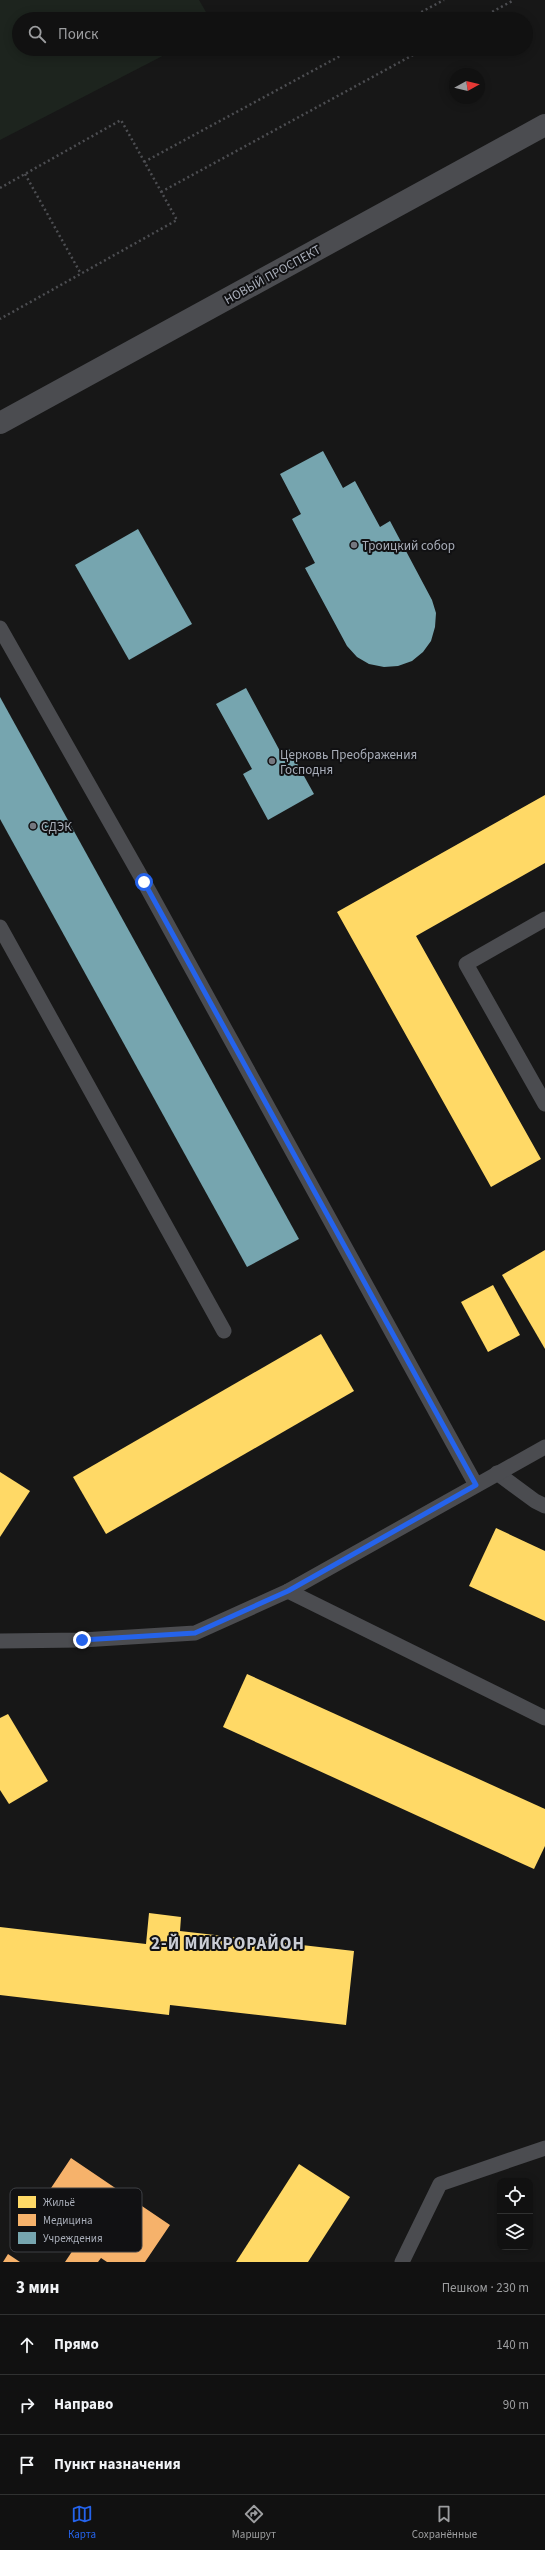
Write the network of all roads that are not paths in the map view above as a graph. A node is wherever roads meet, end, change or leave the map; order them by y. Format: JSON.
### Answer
{"nodes":[{"id":1,"x":545,"y":125,"type":"edge"},
{"id":2,"x":0,"y":423,"type":"edge"},
{"id":3,"x":0,"y":628,"type":"edge"},
{"id":4,"x":4,"y":645,"type":"edge"},
{"id":5,"x":545,"y":920,"type":"edge"},
{"id":6,"x":0,"y":927,"type":"edge"},
{"id":7,"x":545,"y":1104,"type":"edge"},
{"id":8,"x":224,"y":1331,"type":"dead end"},
{"id":9,"x":545,"y":1447,"type":"edge"},
{"id":10,"x":497,"y":1474,"type":"junction"},
{"id":11,"x":476,"y":1485,"type":"junction"},
{"id":12,"x":545,"y":1506,"type":"edge"},
{"id":13,"x":288,"y":1591,"type":"junction"},
{"id":14,"x":0,"y":1641,"type":"edge"},
{"id":15,"x":545,"y":1718,"type":"edge"},
{"id":16,"x":545,"y":2148,"type":"edge"},
{"id":17,"x":402,"y":2262,"type":"edge"}],
"edges":[{"from":1,"to":2,"type":"street","name":"НОВЫЙ ПРОСПЕКТ"},
{"from":3,"to":4,"type":"lane"},
{"from":4,"to":11,"type":"lane"},
{"from":5,"to":7,"type":"lane"},
{"from":6,"to":8,"type":"lane"},
{"from":9,"to":10,"type":"lane"},
{"from":10,"to":11,"type":"lane"},
{"from":10,"to":12,"type":"lane"},
{"from":11,"to":13,"type":"lane"},
{"from":13,"to":14,"type":"lane"},
{"from":13,"to":15,"type":"lane"},
{"from":16,"to":17,"type":"lane"}]}
